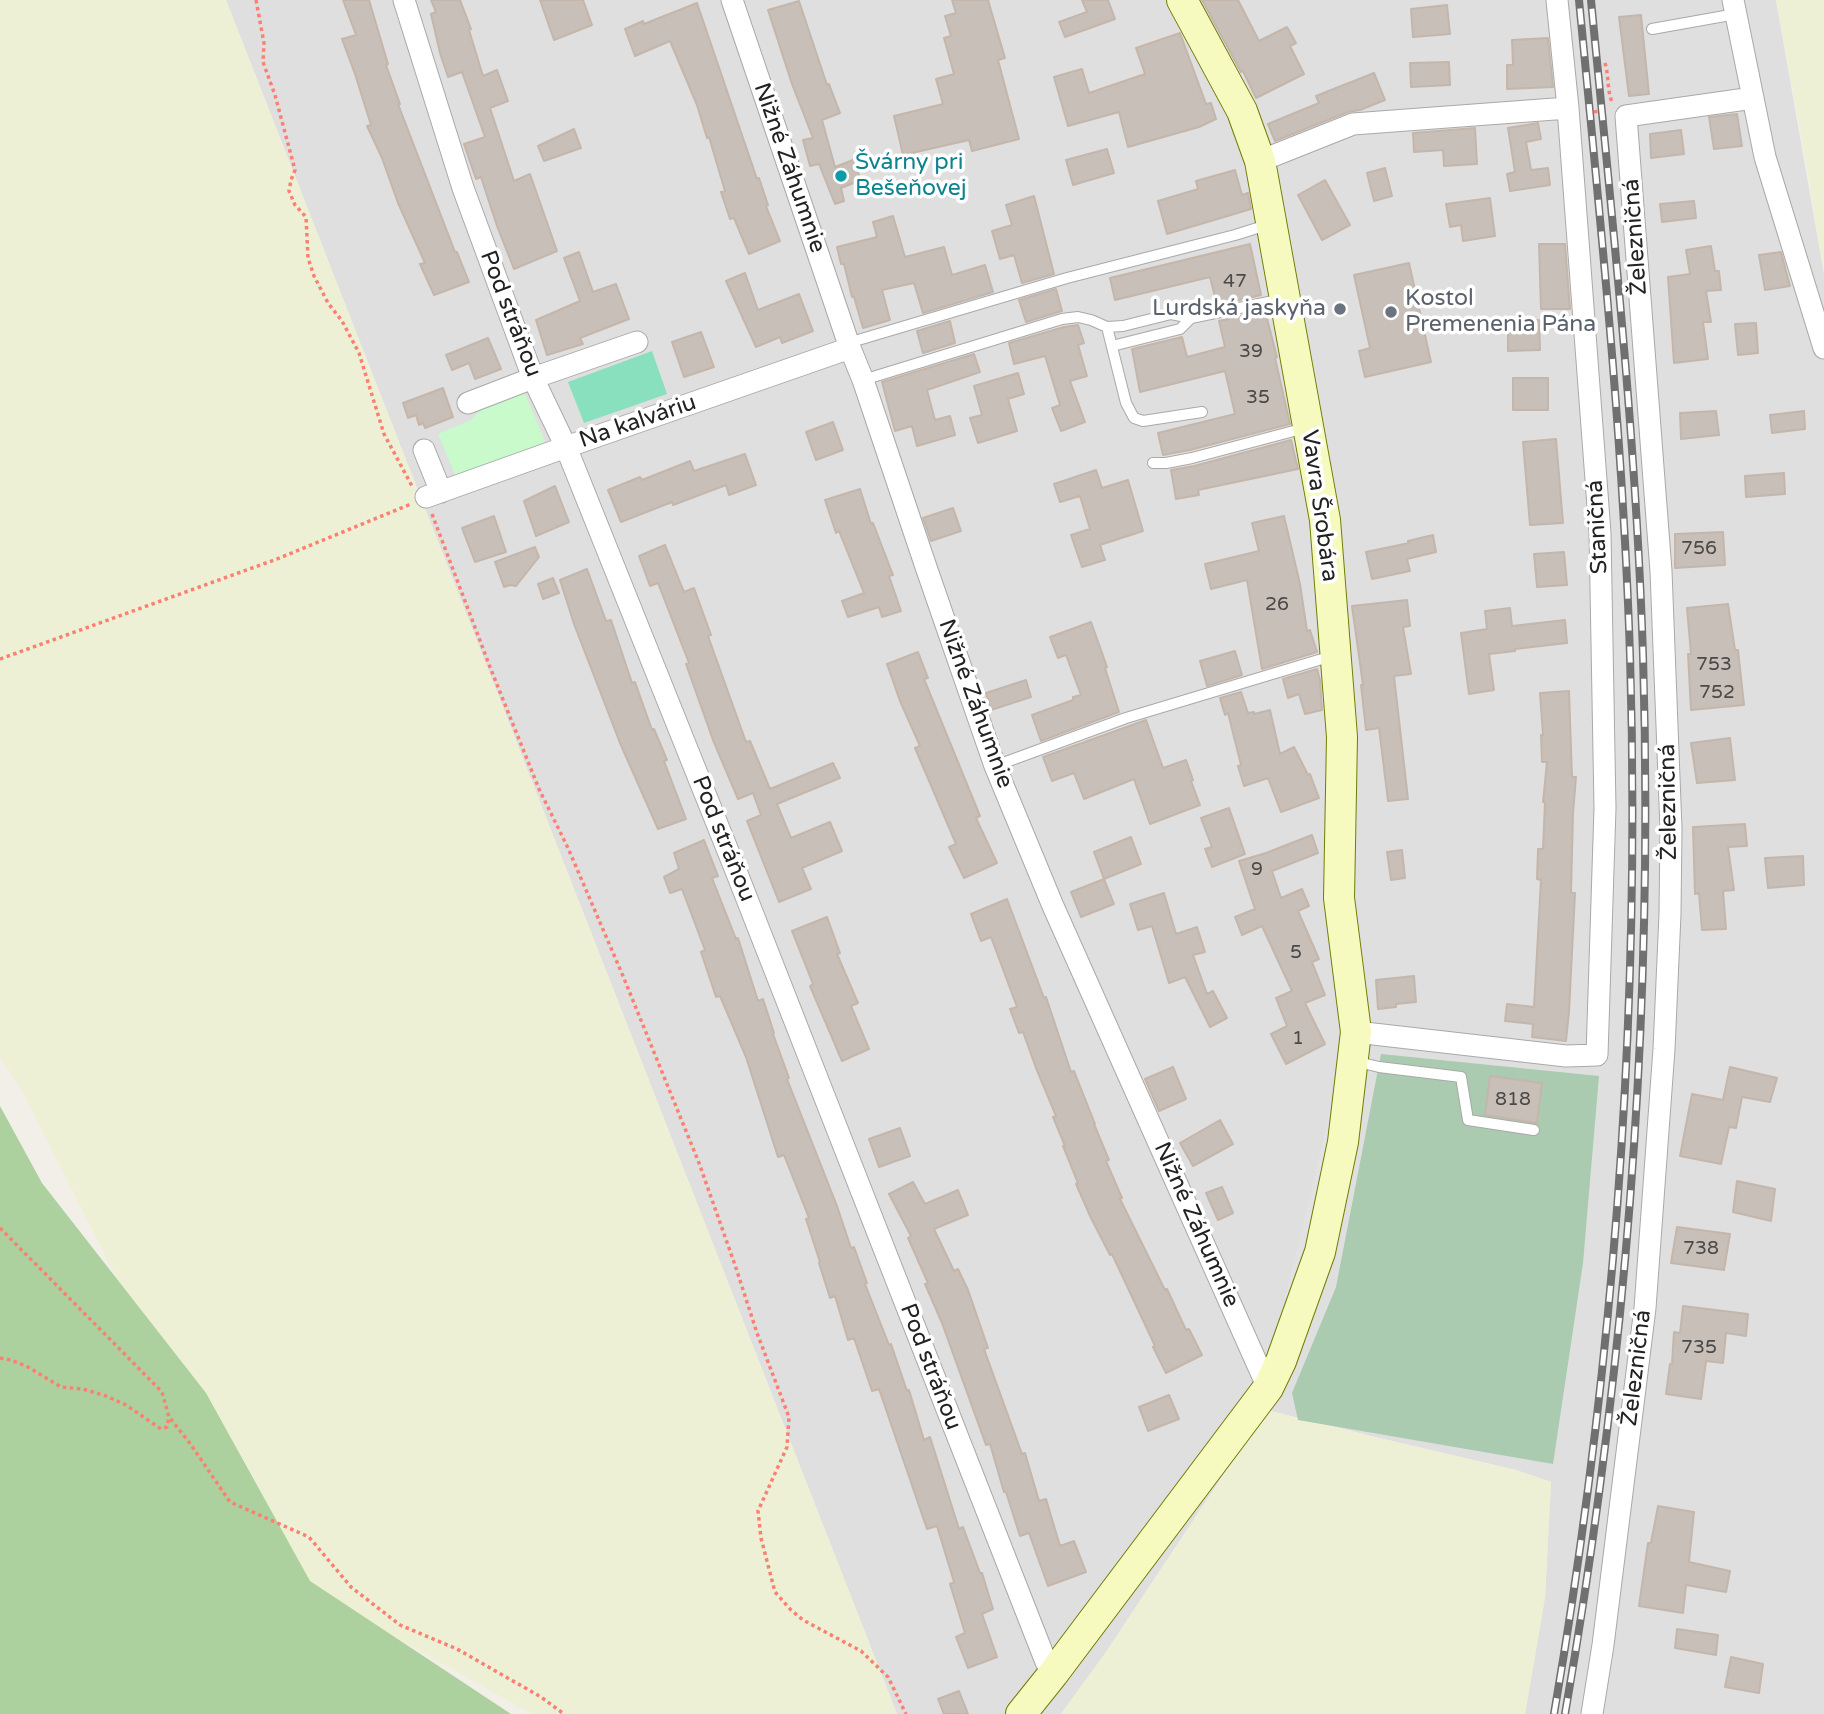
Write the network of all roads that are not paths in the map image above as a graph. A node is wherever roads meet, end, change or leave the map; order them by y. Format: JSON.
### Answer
{"nodes":[{"id":1,"x":404,"y":0,"type":"edge"},
{"id":2,"x":732,"y":0,"type":"edge"},
{"id":3,"x":1182,"y":0,"type":"edge"},
{"id":4,"x":1557,"y":0,"type":"edge"},
{"id":5,"x":1735,"y":7,"type":"edge"},
{"id":6,"x":1652,"y":29,"type":"dead end"},
{"id":7,"x":1753,"y":99,"type":"junction"},
{"id":8,"x":1568,"y":108,"type":"junction"},
{"id":9,"x":1260,"y":161,"type":"junction"},
{"id":10,"x":1271,"y":224,"type":"junction"},
{"id":11,"x":1284,"y":299,"type":"junction"},
{"id":12,"x":1191,"y":318,"type":"junction"},
{"id":13,"x":1107,"y":327,"type":"junction"},
{"id":14,"x":637,"y":342,"type":"dead end"},
{"id":15,"x":849,"y":346,"type":"junction"},
{"id":16,"x":1112,"y":346,"type":"junction"},
{"id":17,"x":1824,"y":348,"type":"edge"},
{"id":18,"x":533,"y":378,"type":"junction"},
{"id":19,"x":863,"y":380,"type":"junction"},
{"id":20,"x":468,"y":403,"type":"dead end"},
{"id":21,"x":1202,"y":412,"type":"dead end"},
{"id":22,"x":1308,"y":428,"type":"junction"},
{"id":23,"x":566,"y":447,"type":"junction"},
{"id":24,"x":424,"y":450,"type":"dead end"},
{"id":25,"x":1153,"y":463,"type":"dead end"},
{"id":26,"x":1336,"y":655,"type":"junction"},
{"id":27,"x":995,"y":766,"type":"junction"},
{"id":28,"x":1355,"y":1046,"type":"junction"},
{"id":29,"x":1534,"y":1129,"type":"dead end"},
{"id":30,"x":1268,"y":1388,"type":"junction"},
{"id":31,"x":1053,"y":1674,"type":"junction"},
{"id":32,"x":1021,"y":1714,"type":"edge"},
{"id":33,"x":1592,"y":1714,"type":"edge"}],
"edges":[{"from":1,"to":18,"type":"street","name":"Pod stráňou"},
{"from":2,"to":15,"type":"street","name":"Nižné Záhumnie"},
{"from":3,"to":9,"type":"street","name":"Vavra Šrobára"},
{"from":4,"to":8,"type":"street","name":"Staničná"},
{"from":5,"to":6,"type":"lane"},
{"from":5,"to":7,"type":"street"},
{"from":7,"to":17,"type":"street"},
{"from":7,"to":33,"type":"street","name":"Železničná"},
{"from":8,"to":9,"type":"street"},
{"from":8,"to":28,"type":"street","name":"Staničná"},
{"from":9,"to":10,"type":"street","name":"Vavra Šrobára"},
{"from":10,"to":11,"type":"street","name":"Vavra Šrobára"},
{"from":10,"to":15,"type":"lane"},
{"from":11,"to":12,"type":"lane"},
{"from":11,"to":22,"type":"street","name":"Vavra Šrobára"},
{"from":12,"to":13,"type":"lane"},
{"from":12,"to":16,"type":"lane"},
{"from":13,"to":16,"type":"lane"},
{"from":13,"to":19,"type":"lane"},
{"from":14,"to":18,"type":"street"},
{"from":15,"to":19,"type":"street","name":"Nižné Záhumnie"},
{"from":15,"to":23,"type":"street","name":"Na kalváriu"},
{"from":16,"to":21,"type":"lane"},
{"from":18,"to":20,"type":"street"},
{"from":18,"to":23,"type":"street","name":"Pod stráňou"},
{"from":19,"to":27,"type":"street","name":"Nižné Záhumnie"},
{"from":22,"to":25,"type":"lane"},
{"from":22,"to":26,"type":"street","name":"Vavra Šrobára"},
{"from":23,"to":24,"type":"street","name":"Na kalváriu"},
{"from":23,"to":31,"type":"street","name":"Pod stráňou"},
{"from":26,"to":27,"type":"lane"},
{"from":26,"to":28,"type":"street","name":"Vavra Šrobára"},
{"from":27,"to":30,"type":"street","name":"Nižné Záhumnie"},
{"from":28,"to":29,"type":"lane"},
{"from":28,"to":30,"type":"street","name":"Vavra Šrobára"},
{"from":30,"to":31,"type":"street","name":"Vavra Šrobára"},
{"from":31,"to":32,"type":"street","name":"Vavra Šrobára"}]}
